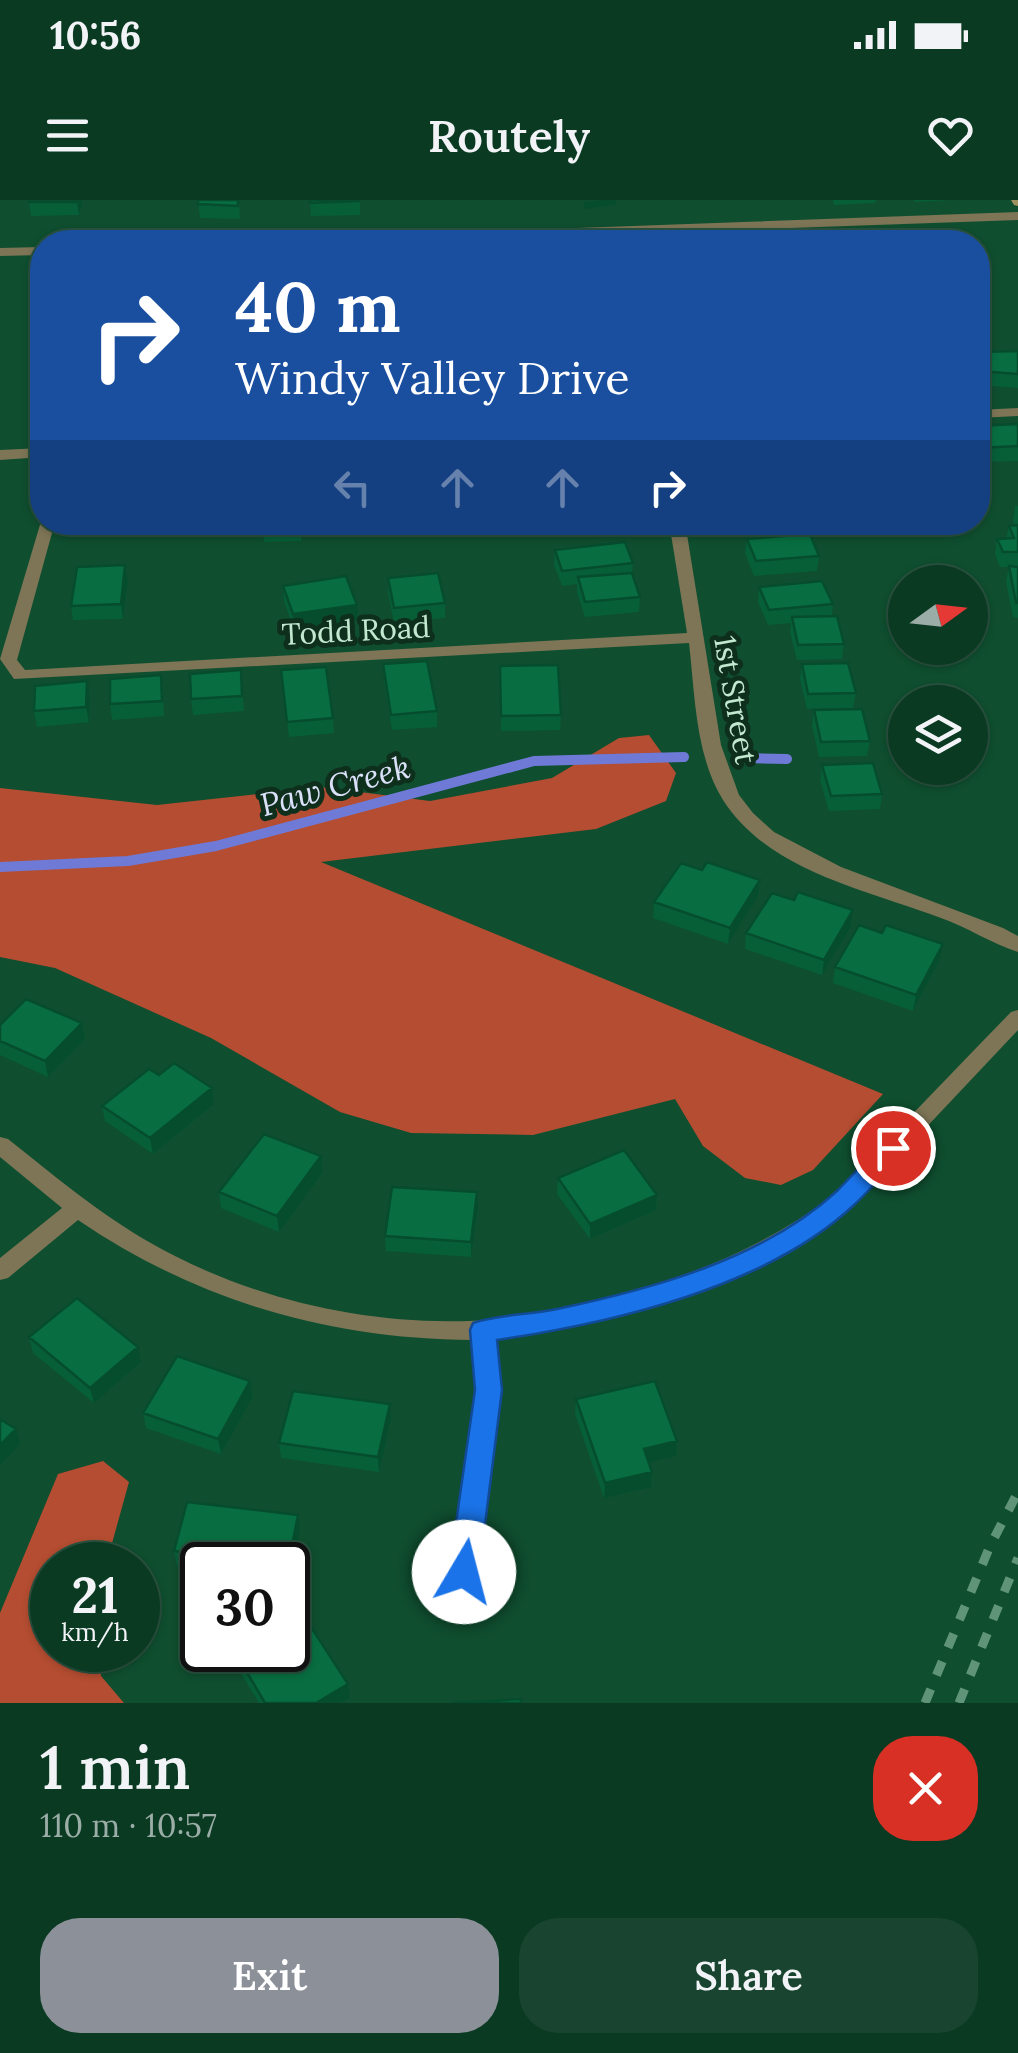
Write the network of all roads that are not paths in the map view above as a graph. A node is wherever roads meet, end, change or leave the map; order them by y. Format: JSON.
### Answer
{"nodes":[{"id":1,"x":1018,"y":216,"type":"edge"},
{"id":2,"x":631,"y":230,"type":"edge"},
{"id":3,"x":30,"y":251,"type":"edge"},
{"id":4,"x":0,"y":252,"type":"edge"},
{"id":5,"x":1018,"y":412,"type":"edge"},
{"id":6,"x":990,"y":413,"type":"edge"},
{"id":7,"x":30,"y":453,"type":"edge"},
{"id":8,"x":0,"y":454,"type":"edge"},
{"id":9,"x":43,"y":535,"type":"edge"},
{"id":10,"x":679,"y":535,"type":"edge"},
{"id":11,"x":696,"y":638,"type":"junction"},
{"id":12,"x":1018,"y":945,"type":"edge"},
{"id":13,"x":1018,"y":1016,"type":"edge"},
{"id":14,"x":0,"y":1145,"type":"edge"},
{"id":15,"x":78,"y":1208,"type":"junction"},
{"id":16,"x":0,"y":1271,"type":"edge"},
{"id":17,"x":483,"y":1330,"type":"junction"},
{"id":18,"x":464,"y":1572,"type":"dead end"}],
"edges":[{"from":1,"to":2,"type":"street"},
{"from":3,"to":4,"type":"street"},
{"from":5,"to":6,"type":"street"},
{"from":7,"to":8,"type":"street"},
{"from":9,"to":11,"type":"street","name":"Todd Road"},
{"from":10,"to":11,"type":"street","name":"1st Street"},
{"from":11,"to":12,"type":"street","name":"1st Street"},
{"from":13,"to":17,"type":"street"},
{"from":14,"to":15,"type":"street"},
{"from":15,"to":16,"type":"street"},
{"from":15,"to":17,"type":"street"},
{"from":17,"to":18,"type":"street"}]}
